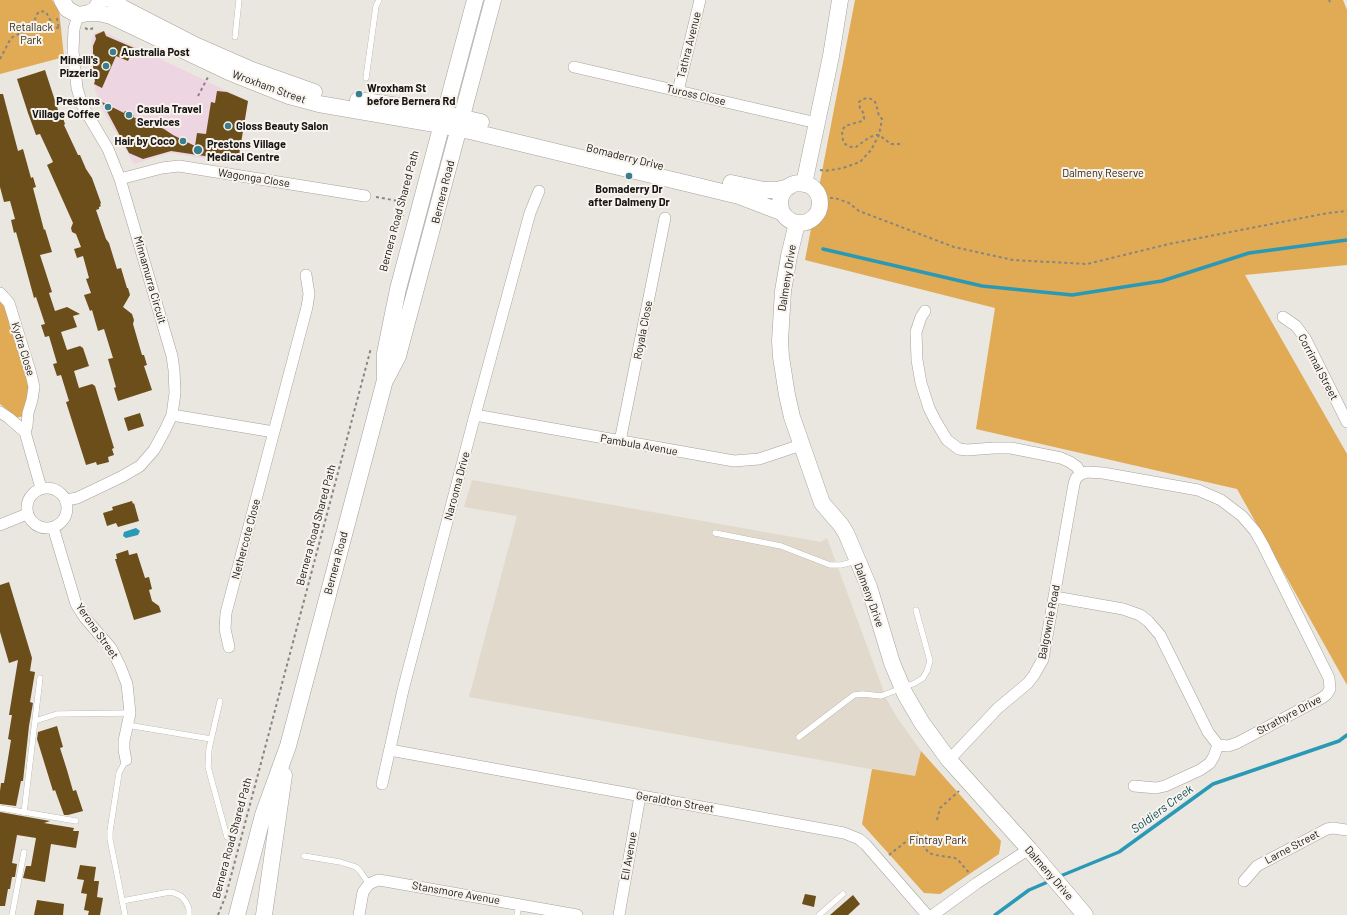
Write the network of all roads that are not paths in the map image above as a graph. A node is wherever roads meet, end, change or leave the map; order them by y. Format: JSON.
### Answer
{"nodes":[{"id":1,"x":62,"y":0,"type":"edge"},
{"id":2,"x":101,"y":0,"type":"edge"},
{"id":3,"x":112,"y":0,"type":"edge"},
{"id":4,"x":239,"y":0,"type":"edge"},
{"id":5,"x":378,"y":0,"type":"edge"},
{"id":6,"x":475,"y":0,"type":"edge"},
{"id":7,"x":493,"y":0,"type":"edge"},
{"id":8,"x":700,"y":0,"type":"edge"},
{"id":9,"x":840,"y":0,"type":"edge"},
{"id":10,"x":84,"y":14,"type":"junction"},
{"id":11,"x":235,"y":37,"type":"dead end"},
{"id":12,"x":574,"y":67,"type":"dead end"},
{"id":13,"x":366,"y":78,"type":"dead end"},
{"id":14,"x":678,"y":91,"type":"junction"},
{"id":15,"x":443,"y":119,"type":"junction"},
{"id":16,"x":460,"y":123,"type":"junction"},
{"id":17,"x":817,"y":123,"type":"junction"},
{"id":18,"x":120,"y":179,"type":"junction"},
{"id":19,"x":796,"y":185,"type":"junction"},
{"id":20,"x":539,"y":191,"type":"dead end"},
{"id":21,"x":365,"y":196,"type":"road end"},
{"id":22,"x":781,"y":212,"type":"junction"},
{"id":23,"x":665,"y":218,"type":"dead end"},
{"id":24,"x":797,"y":223,"type":"junction"},
{"id":25,"x":306,"y":275,"type":"dead end"},
{"id":26,"x":0,"y":293,"type":"edge"},
{"id":27,"x":925,"y":311,"type":"dead end"},
{"id":28,"x":1283,"y":317,"type":"dead end"},
{"id":29,"x":385,"y":380,"type":"junction"},
{"id":30,"x":0,"y":412,"type":"edge"},
{"id":31,"x":172,"y":415,"type":"junction"},
{"id":32,"x":475,"y":415,"type":"junction"},
{"id":33,"x":1347,"y":422,"type":"edge"},
{"id":34,"x":25,"y":432,"type":"junction"},
{"id":35,"x":274,"y":432,"type":"junction"},
{"id":36,"x":620,"y":441,"type":"junction"},
{"id":37,"x":802,"y":445,"type":"junction"},
{"id":38,"x":1081,"y":474,"type":"junction"},
{"id":39,"x":40,"y":488,"type":"junction"},
{"id":40,"x":66,"y":500,"type":"junction"},
{"id":41,"x":27,"y":514,"type":"junction"},
{"id":42,"x":0,"y":525,"type":"edge"},
{"id":43,"x":53,"y":527,"type":"junction"},
{"id":44,"x":715,"y":533,"type":"dead end"},
{"id":45,"x":857,"y":561,"type":"junction"},
{"id":46,"x":1055,"y":597,"type":"junction"},
{"id":47,"x":916,"y":610,"type":"dead end"},
{"id":48,"x":229,"y":647,"type":"dead end"},
{"id":49,"x":40,"y":678,"type":"dead end"},
{"id":50,"x":902,"y":688,"type":"junction"},
{"id":51,"x":220,"y":701,"type":"dead end"},
{"id":52,"x":130,"y":713,"type":"junction"},
{"id":53,"x":35,"y":721,"type":"junction"},
{"id":54,"x":127,"y":725,"type":"junction"},
{"id":55,"x":799,"y":737,"type":"dead end"},
{"id":56,"x":211,"y":739,"type":"junction"},
{"id":57,"x":1218,"y":745,"type":"junction"},
{"id":58,"x":288,"y":746,"type":"junction"},
{"id":59,"x":390,"y":750,"type":"junction"},
{"id":60,"x":126,"y":760,"type":"joint"},
{"id":61,"x":949,"y":760,"type":"junction"},
{"id":62,"x":382,"y":784,"type":"dead end"},
{"id":63,"x":1134,"y":786,"type":"dead end"},
{"id":64,"x":640,"y":796,"type":"junction"},
{"id":65,"x":0,"y":808,"type":"edge"},
{"id":66,"x":24,"y":813,"type":"junction"},
{"id":67,"x":76,"y":821,"type":"dead end"},
{"id":68,"x":1347,"y":830,"type":"edge"},
{"id":69,"x":227,"y":837,"type":"dead end"},
{"id":70,"x":1029,"y":849,"type":"junction"},
{"id":71,"x":24,"y":852,"type":"dead end"},
{"id":72,"x":304,"y":856,"type":"dead end"},
{"id":73,"x":1244,"y":881,"type":"dead end"},
{"id":74,"x":369,"y":884,"type":"junction"},
{"id":75,"x":843,"y":894,"type":"dead end"},
{"id":76,"x":122,"y":901,"type":"junction"},
{"id":77,"x":518,"y":910,"type":"edge"},
{"id":78,"x":12,"y":915,"type":"edge"},
{"id":79,"x":125,"y":915,"type":"edge"},
{"id":80,"x":189,"y":915,"type":"edge"},
{"id":81,"x":237,"y":915,"type":"edge"},
{"id":82,"x":264,"y":915,"type":"edge"},
{"id":83,"x":359,"y":915,"type":"edge"},
{"id":84,"x":577,"y":915,"type":"edge"},
{"id":85,"x":619,"y":915,"type":"edge"},
{"id":86,"x":819,"y":915,"type":"edge"},
{"id":87,"x":927,"y":915,"type":"edge"},
{"id":88,"x":933,"y":915,"type":"edge"},
{"id":89,"x":1086,"y":915,"type":"edge"}],
"edges":[{"from":1,"to":10,"type":"street"},
{"from":2,"to":10,"type":"street"},
{"from":3,"to":15,"type":"street","name":"Wroxham Street"},
{"from":4,"to":11,"type":"lane"},
{"from":5,"to":13,"type":"lane"},
{"from":6,"to":15,"type":"street","name":"Bernera Road"},
{"from":7,"to":16,"type":"street","name":"Bernera Road"},
{"from":8,"to":14,"type":"street","name":"Tathra Avenue"},
{"from":9,"to":17,"type":"street"},
{"from":10,"to":15,"type":"street","name":"Wroxham Street"},
{"from":10,"to":18,"type":"street","name":"Minnamurra Circuit"},
{"from":12,"to":14,"type":"street","name":"Tuross Close"},
{"from":14,"to":17,"type":"street","name":"Tuross Close"},
{"from":15,"to":16,"type":"street","name":"Wroxham Street"},
{"from":15,"to":29,"type":"street","name":"Bernera Road"},
{"from":16,"to":19,"type":"street","name":"Bomaderry Drive"},
{"from":16,"to":22,"type":"street","name":"Bomaderry Drive"},
{"from":16,"to":29,"type":"street","name":"Bernera Road"},
{"from":17,"to":19,"type":"street"},
{"from":18,"to":21,"type":"street","name":"Wagonga Close"},
{"from":18,"to":31,"type":"street","name":"Minnamurra Circuit"},
{"from":19,"to":22,"type":"street"},
{"from":19,"to":24,"type":"street"},
{"from":20,"to":32,"type":"street","name":"Narooma Drive"},
{"from":22,"to":24,"type":"street"},
{"from":23,"to":36,"type":"street","name":"Royala Close"},
{"from":24,"to":37,"type":"street","name":"Dalmeny Drive"},
{"from":25,"to":35,"type":"street","name":"Nethercote Close"},
{"from":26,"to":34,"type":"street","name":"Kydra Close"},
{"from":27,"to":38,"type":"street"},
{"from":28,"to":33,"type":"street","name":"Corrimal Street"},
{"from":29,"to":58,"type":"street","name":"Bernera Road"},
{"from":30,"to":34,"type":"street"},
{"from":31,"to":35,"type":"street"},
{"from":31,"to":40,"type":"street","name":"Minnamurra Circuit"},
{"from":32,"to":36,"type":"street","name":"Pambula Avenue"},
{"from":32,"to":59,"type":"street","name":"Narooma Drive"},
{"from":34,"to":39,"type":"street","name":"Kydra Close"},
{"from":35,"to":48,"type":"street","name":"Nethercote Close"},
{"from":36,"to":37,"type":"street","name":"Pambula Avenue"},
{"from":37,"to":45,"type":"street","name":"Dalmeny Drive"},
{"from":38,"to":46,"type":"street","name":"Balgownie Road"},
{"from":38,"to":57,"type":"street","name":"Strathyre Drive"},
{"from":39,"to":40,"type":"street"},
{"from":39,"to":41,"type":"street"},
{"from":40,"to":43,"type":"street"},
{"from":41,"to":42,"type":"street"},
{"from":41,"to":43,"type":"street"},
{"from":43,"to":52,"type":"street","name":"Yerona Street"},
{"from":44,"to":45,"type":"lane"},
{"from":45,"to":50,"type":"street","name":"Dalmeny Drive"},
{"from":46,"to":57,"type":"street"},
{"from":46,"to":61,"type":"street","name":"Balgownie Road"},
{"from":47,"to":50,"type":"lane"},
{"from":49,"to":53,"type":"lane"},
{"from":50,"to":55,"type":"lane"},
{"from":50,"to":61,"type":"street","name":"Dalmeny Drive"},
{"from":51,"to":56,"type":"lane"},
{"from":52,"to":53,"type":"lane"},
{"from":52,"to":54,"type":"street","name":"Yerona Street"},
{"from":53,"to":66,"type":"lane"},
{"from":54,"to":56,"type":"lane"},
{"from":54,"to":60,"type":"street","name":"Yerona Street"},
{"from":56,"to":69,"type":"lane"},
{"from":57,"to":63,"type":"street"},
{"from":58,"to":81,"type":"street","name":"Bernera Road"},
{"from":58,"to":82,"type":"street","name":"Bernera Road"},
{"from":59,"to":62,"type":"street","name":"Narooma Drive"},
{"from":59,"to":64,"type":"street","name":"Geraldton Street"},
{"from":60,"to":76,"type":"lane"},
{"from":61,"to":70,"type":"street","name":"Dalmeny Drive"},
{"from":64,"to":85,"type":"street","name":"Ell Avenue"},
{"from":64,"to":87,"type":"street","name":"Geraldton Street"},
{"from":65,"to":66,"type":"lane"},
{"from":66,"to":67,"type":"lane"},
{"from":68,"to":73,"type":"street","name":"Larne Street"},
{"from":70,"to":88,"type":"street"},
{"from":70,"to":89,"type":"street","name":"Dalmeny Drive"},
{"from":71,"to":78,"type":"lane"},
{"from":72,"to":74,"type":"lane"},
{"from":74,"to":77,"type":"street","name":"Stansmore Avenue"},
{"from":74,"to":83,"type":"street"},
{"from":75,"to":86,"type":"lane"},
{"from":76,"to":79,"type":"lane"},
{"from":76,"to":80,"type":"lane"},
{"from":77,"to":84,"type":"street","name":"Stansmore Avenue"}]}
